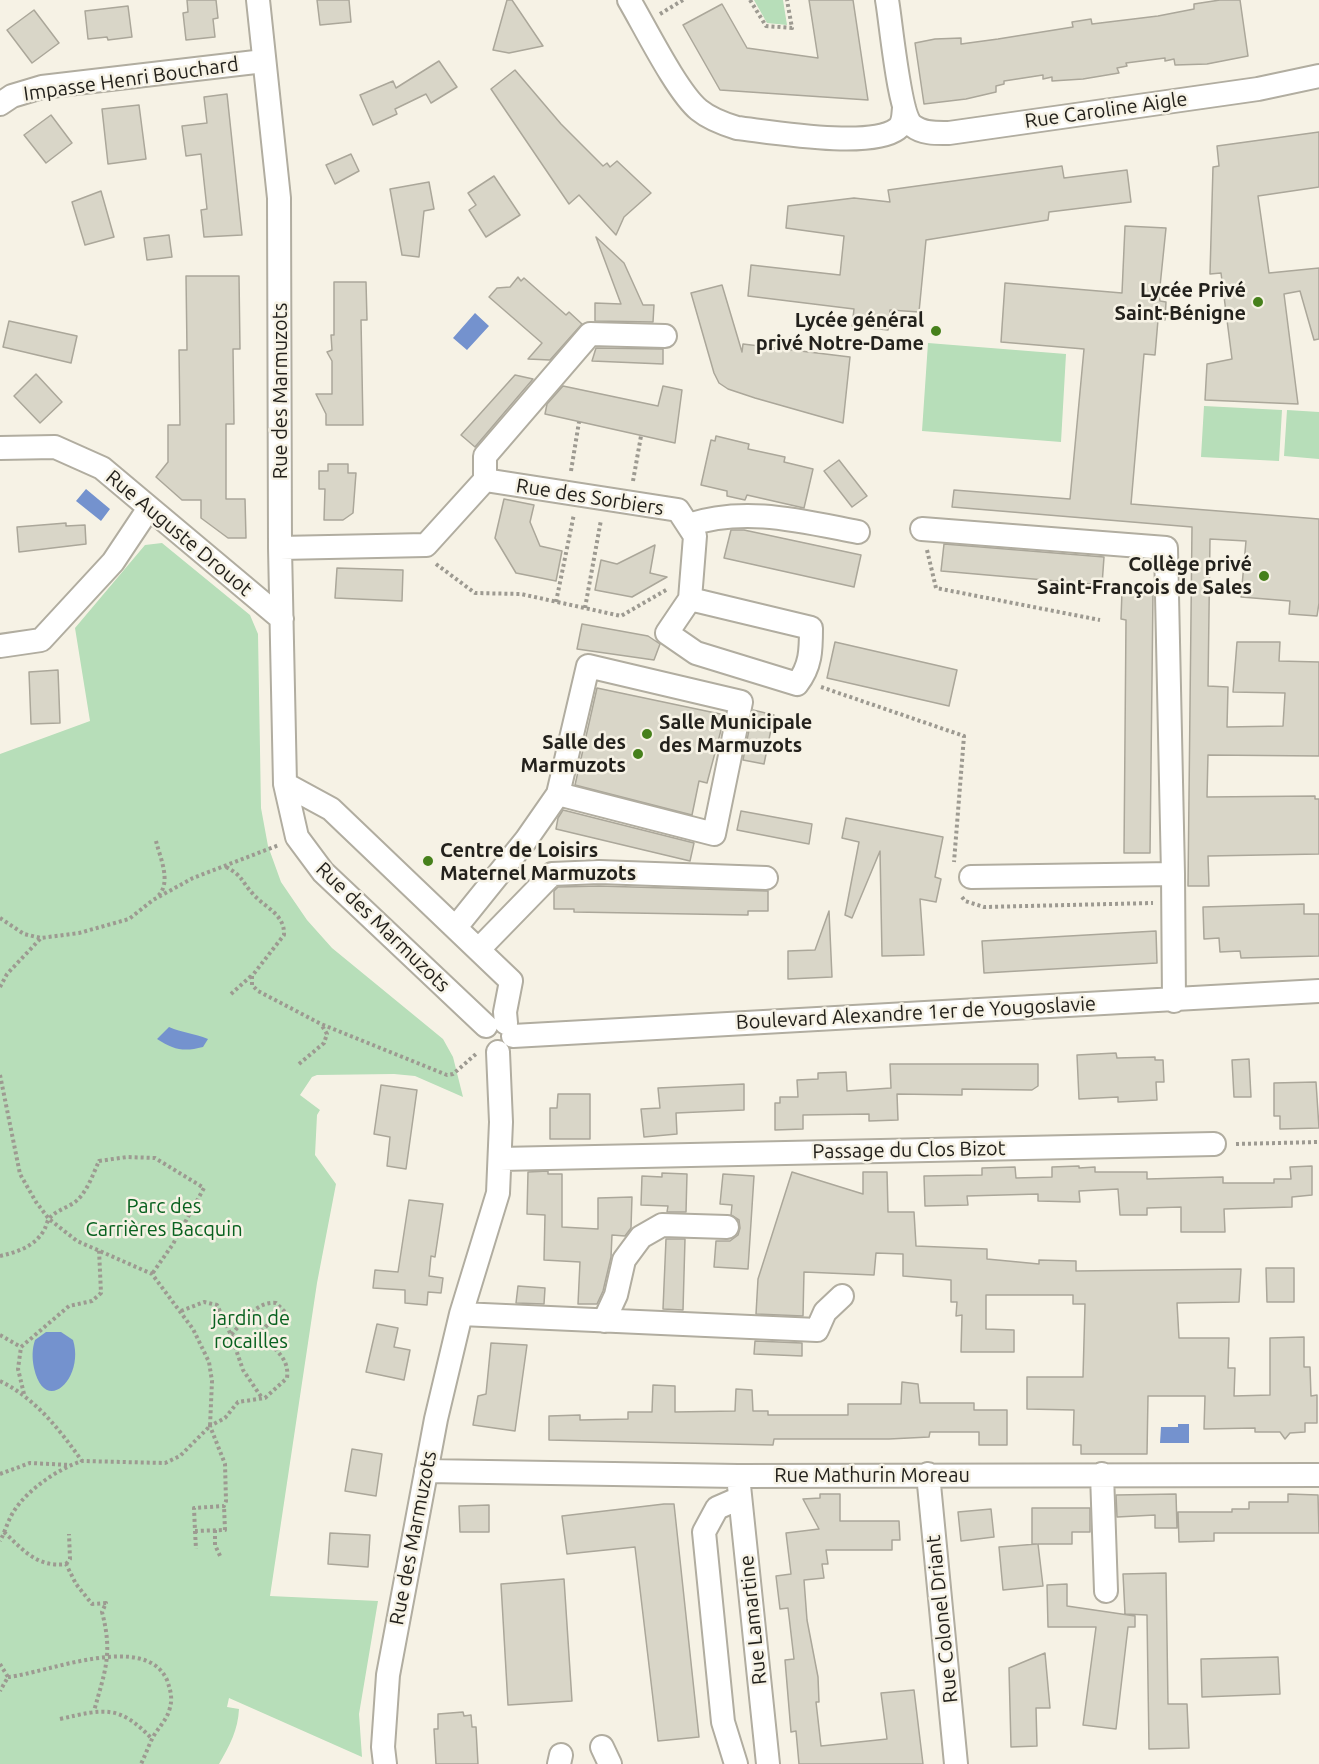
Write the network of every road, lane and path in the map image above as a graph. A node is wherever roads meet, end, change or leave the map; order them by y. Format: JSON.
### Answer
{"nodes":[{"id":1,"x":258,"y":0,"type":"edge"},
{"id":2,"x":629,"y":0,"type":"edge"},
{"id":3,"x":750,"y":0,"type":"edge"},
{"id":4,"x":787,"y":0,"type":"edge"},
{"id":5,"x":887,"y":0,"type":"edge"},
{"id":6,"x":264,"y":62,"type":"junction"},
{"id":7,"x":1319,"y":76,"type":"edge"},
{"id":8,"x":0,"y":104,"type":"edge"},
{"id":9,"x":904,"y":108,"type":"junction"},
{"id":10,"x":665,"y":336,"type":"dead end"},
{"id":11,"x":579,"y":422,"type":"dead end"},
{"id":12,"x":641,"y":436,"type":"dead end"},
{"id":13,"x":0,"y":448,"type":"edge"},
{"id":14,"x":485,"y":480,"type":"junction"},
{"id":15,"x":572,"y":494,"type":"junction"},
{"id":16,"x":604,"y":499,"type":"junction"},
{"id":17,"x":630,"y":503,"type":"junction"},
{"id":18,"x":149,"y":508,"type":"junction"},
{"id":19,"x":688,"y":525,"type":"junction"},
{"id":20,"x":922,"y":529,"type":"joint"},
{"id":21,"x":858,"y":532,"type":"dead end"},
{"id":22,"x":426,"y":545,"type":"junction"},
{"id":23,"x":280,"y":548,"type":"junction"},
{"id":24,"x":692,"y":575,"type":"junction"},
{"id":25,"x":690,"y":599,"type":"junction"},
{"id":26,"x":555,"y":602,"type":"junction"},
{"id":27,"x":585,"y":608,"type":"junction"},
{"id":28,"x":282,"y":619,"type":"junction"},
{"id":29,"x":1100,"y":620,"type":"dead end"},
{"id":30,"x":0,"y":646,"type":"edge"},
{"id":31,"x":803,"y":676,"type":"junction"},
{"id":32,"x":964,"y":736,"type":"dead end"},
{"id":33,"x":285,"y":784,"type":"junction"},
{"id":34,"x":558,"y":794,"type":"junction"},
{"id":35,"x":297,"y":837,"type":"junction"},
{"id":36,"x":156,"y":841,"type":"dead end"},
{"id":37,"x":226,"y":867,"type":"junction"},
{"id":38,"x":1173,"y":874,"type":"junction"},
{"id":39,"x":971,"y":877,"type":"dead end"},
{"id":40,"x":766,"y":878,"type":"dead end"},
{"id":41,"x":153,"y":900,"type":"junction"},
{"id":42,"x":0,"y":918,"type":"edge"},
{"id":43,"x":456,"y":927,"type":"junction"},
{"id":44,"x":41,"y":938,"type":"junction"},
{"id":45,"x":479,"y":948,"type":"junction"},
{"id":46,"x":252,"y":976,"type":"junction"},
{"id":47,"x":0,"y":987,"type":"edge"},
{"id":48,"x":1319,"y":991,"type":"edge"},
{"id":49,"x":231,"y":994,"type":"dead end"},
{"id":50,"x":1174,"y":1001,"type":"junction"},
{"id":51,"x":321,"y":1023,"type":"junction"},
{"id":52,"x":498,"y":1037,"type":"junction"},
{"id":53,"x":298,"y":1064,"type":"dead end"},
{"id":54,"x":0,"y":1076,"type":"edge"},
{"id":55,"x":1319,"y":1142,"type":"edge"},
{"id":56,"x":1214,"y":1144,"type":"joint"},
{"id":57,"x":500,"y":1159,"type":"junction"},
{"id":58,"x":49,"y":1219,"type":"junction"},
{"id":59,"x":727,"y":1227,"type":"dead end"},
{"id":60,"x":99,"y":1250,"type":"junction"},
{"id":61,"x":0,"y":1256,"type":"edge"},
{"id":62,"x":152,"y":1274,"type":"junction"},
{"id":63,"x":842,"y":1296,"type":"dead end"},
{"id":64,"x":181,"y":1311,"type":"junction"},
{"id":65,"x":461,"y":1314,"type":"junction"},
{"id":66,"x":604,"y":1321,"type":"junction"},
{"id":67,"x":0,"y":1335,"type":"edge"},
{"id":68,"x":231,"y":1335,"type":"junction"},
{"id":69,"x":21,"y":1347,"type":"junction"},
{"id":70,"x":0,"y":1381,"type":"edge"},
{"id":71,"x":24,"y":1394,"type":"junction"},
{"id":72,"x":262,"y":1398,"type":"junction"},
{"id":73,"x":210,"y":1426,"type":"junction"},
{"id":74,"x":82,"y":1461,"type":"junction"},
{"id":75,"x":70,"y":1465,"type":"junction"},
{"id":76,"x":426,"y":1471,"type":"junction"},
{"id":77,"x":0,"y":1474,"type":"edge"},
{"id":78,"x":928,"y":1474,"type":"junction"},
{"id":79,"x":1101,"y":1474,"type":"junction"},
{"id":80,"x":1319,"y":1475,"type":"edge"},
{"id":81,"x":739,"y":1487,"type":"junction"},
{"id":82,"x":224,"y":1506,"type":"junction"},
{"id":83,"x":215,"y":1530,"type":"junction"},
{"id":84,"x":195,"y":1531,"type":"junction"},
{"id":85,"x":4,"y":1532,"type":"junction"},
{"id":86,"x":69,"y":1534,"type":"dead end"},
{"id":87,"x":0,"y":1541,"type":"edge"},
{"id":88,"x":196,"y":1548,"type":"dead end"},
{"id":89,"x":221,"y":1558,"type":"dead end"},
{"id":90,"x":66,"y":1564,"type":"junction"},
{"id":91,"x":1106,"y":1591,"type":"dead end"},
{"id":92,"x":109,"y":1657,"type":"junction"},
{"id":93,"x":0,"y":1664,"type":"edge"},
{"id":94,"x":8,"y":1677,"type":"junction"},
{"id":95,"x":0,"y":1691,"type":"edge"},
{"id":96,"x":94,"y":1711,"type":"junction"},
{"id":97,"x":60,"y":1719,"type":"dead end"},
{"id":98,"x":152,"y":1739,"type":"junction"},
{"id":99,"x":141,"y":1764,"type":"edge"},
{"id":100,"x":386,"y":1764,"type":"edge"},
{"id":101,"x":736,"y":1764,"type":"edge"},
{"id":102,"x":768,"y":1764,"type":"edge"},
{"id":103,"x":956,"y":1764,"type":"edge"}],
"edges":[{"from":1,"to":6,"type":"street","name":"Rue des Marmuzots"},
{"from":2,"to":9,"type":"street"},
{"from":3,"to":4,"type":"path"},
{"from":5,"to":9,"type":"street"},
{"from":6,"to":8,"type":"street","name":"Impasse Henri Bouchard"},
{"from":6,"to":23,"type":"street","name":"Rue des Marmuzots"},
{"from":7,"to":9,"type":"street","name":"Rue Caroline Aigle"},
{"from":10,"to":14,"type":"street"},
{"from":11,"to":15,"type":"path"},
{"from":12,"to":17,"type":"path"},
{"from":13,"to":18,"type":"street","name":"Rue Auguste Drouot"},
{"from":14,"to":15,"type":"street","name":"Rue des Sorbiers"},
{"from":14,"to":22,"type":"street"},
{"from":15,"to":16,"type":"street","name":"Rue des Sorbiers"},
{"from":15,"to":26,"type":"path"},
{"from":16,"to":17,"type":"street","name":"Rue des Sorbiers"},
{"from":16,"to":27,"type":"path"},
{"from":17,"to":19,"type":"street","name":"Rue des Sorbiers"},
{"from":18,"to":28,"type":"street","name":"Rue Auguste Drouot"},
{"from":18,"to":30,"type":"street"},
{"from":19,"to":21,"type":"street","name":"Rue des Sorbiers"},
{"from":19,"to":24,"type":"street","name":"Rue des Sorbiers"},
{"from":20,"to":29,"type":"path"},
{"from":20,"to":38,"type":"street"},
{"from":22,"to":23,"type":"street"},
{"from":22,"to":26,"type":"path"},
{"from":23,"to":28,"type":"street","name":"Rue des Marmuzots"},
{"from":24,"to":25,"type":"street","name":"Rue des Sorbiers"},
{"from":24,"to":27,"type":"path"},
{"from":25,"to":31,"type":"street"},
{"from":25,"to":31,"type":"street","name":"Rue des Sorbiers"},
{"from":26,"to":27,"type":"path"},
{"from":28,"to":33,"type":"street","name":"Rue des Marmuzots"},
{"from":31,"to":32,"type":"path"},
{"from":33,"to":35,"type":"street","name":"Rue des Marmuzots"},
{"from":33,"to":43,"type":"street","name":"Rue des Marmuzots"},
{"from":34,"to":34,"type":"street"},
{"from":34,"to":43,"type":"street"},
{"from":35,"to":37,"type":"path"},
{"from":35,"to":52,"type":"street","name":"Rue des Marmuzots"},
{"from":36,"to":41,"type":"path"},
{"from":37,"to":41,"type":"path"},
{"from":37,"to":46,"type":"path"},
{"from":38,"to":39,"type":"street"},
{"from":38,"to":50,"type":"street"},
{"from":40,"to":45,"type":"street"},
{"from":41,"to":44,"type":"path"},
{"from":42,"to":44,"type":"path"},
{"from":43,"to":45,"type":"street","name":"Rue des Marmuzots"},
{"from":44,"to":47,"type":"path"},
{"from":45,"to":52,"type":"street","name":"Rue des Marmuzots"},
{"from":46,"to":49,"type":"path"},
{"from":46,"to":51,"type":"path"},
{"from":48,"to":50,"type":"street","name":"Boulevard Alexandre 1er de Yougoslavie"},
{"from":50,"to":52,"type":"street","name":"Boulevard Alexandre 1er de Yougoslavie"},
{"from":51,"to":52,"type":"path"},
{"from":51,"to":53,"type":"path"},
{"from":52,"to":57,"type":"street","name":"Rue des Marmuzots"},
{"from":54,"to":58,"type":"path"},
{"from":55,"to":56,"type":"path"},
{"from":56,"to":57,"type":"street","name":"Passage du Clos Bizot"},
{"from":57,"to":65,"type":"street","name":"Rue des Marmuzots"},
{"from":58,"to":60,"type":"path"},
{"from":58,"to":61,"type":"path"},
{"from":58,"to":62,"type":"path"},
{"from":59,"to":66,"type":"street"},
{"from":60,"to":62,"type":"path"},
{"from":60,"to":69,"type":"path"},
{"from":62,"to":64,"type":"path"},
{"from":63,"to":66,"type":"street"},
{"from":64,"to":68,"type":"path"},
{"from":64,"to":73,"type":"path"},
{"from":65,"to":66,"type":"street"},
{"from":65,"to":76,"type":"street","name":"Rue des Marmuzots"},
{"from":67,"to":69,"type":"path"},
{"from":68,"to":72,"type":"path"},
{"from":68,"to":72,"type":"path"},
{"from":69,"to":71,"type":"path"},
{"from":70,"to":71,"type":"path"},
{"from":71,"to":74,"type":"path"},
{"from":72,"to":73,"type":"path"},
{"from":73,"to":74,"type":"path"},
{"from":73,"to":82,"type":"path"},
{"from":74,"to":75,"type":"path"},
{"from":75,"to":77,"type":"path"},
{"from":75,"to":85,"type":"path"},
{"from":76,"to":81,"type":"street","name":"Rue Mathurin Moreau"},
{"from":76,"to":100,"type":"street","name":"Rue des Marmuzots"},
{"from":78,"to":79,"type":"street","name":"Rue Mathurin Moreau"},
{"from":78,"to":81,"type":"street","name":"Rue Mathurin Moreau"},
{"from":78,"to":103,"type":"street","name":"Rue Colonel Driant"},
{"from":79,"to":80,"type":"street","name":"Rue Mathurin Moreau"},
{"from":79,"to":91,"type":"street"},
{"from":81,"to":101,"type":"street"},
{"from":81,"to":102,"type":"street","name":"Rue Lamartine"},
{"from":82,"to":83,"type":"path"},
{"from":82,"to":84,"type":"path"},
{"from":83,"to":84,"type":"path"},
{"from":83,"to":89,"type":"path"},
{"from":84,"to":88,"type":"path"},
{"from":85,"to":87,"type":"path"},
{"from":85,"to":90,"type":"path"},
{"from":86,"to":90,"type":"path"},
{"from":90,"to":92,"type":"path"},
{"from":92,"to":94,"type":"path"},
{"from":92,"to":96,"type":"path"},
{"from":92,"to":98,"type":"path"},
{"from":93,"to":94,"type":"path"},
{"from":94,"to":95,"type":"path"},
{"from":96,"to":97,"type":"path"},
{"from":96,"to":98,"type":"path"},
{"from":98,"to":99,"type":"path"}]}
